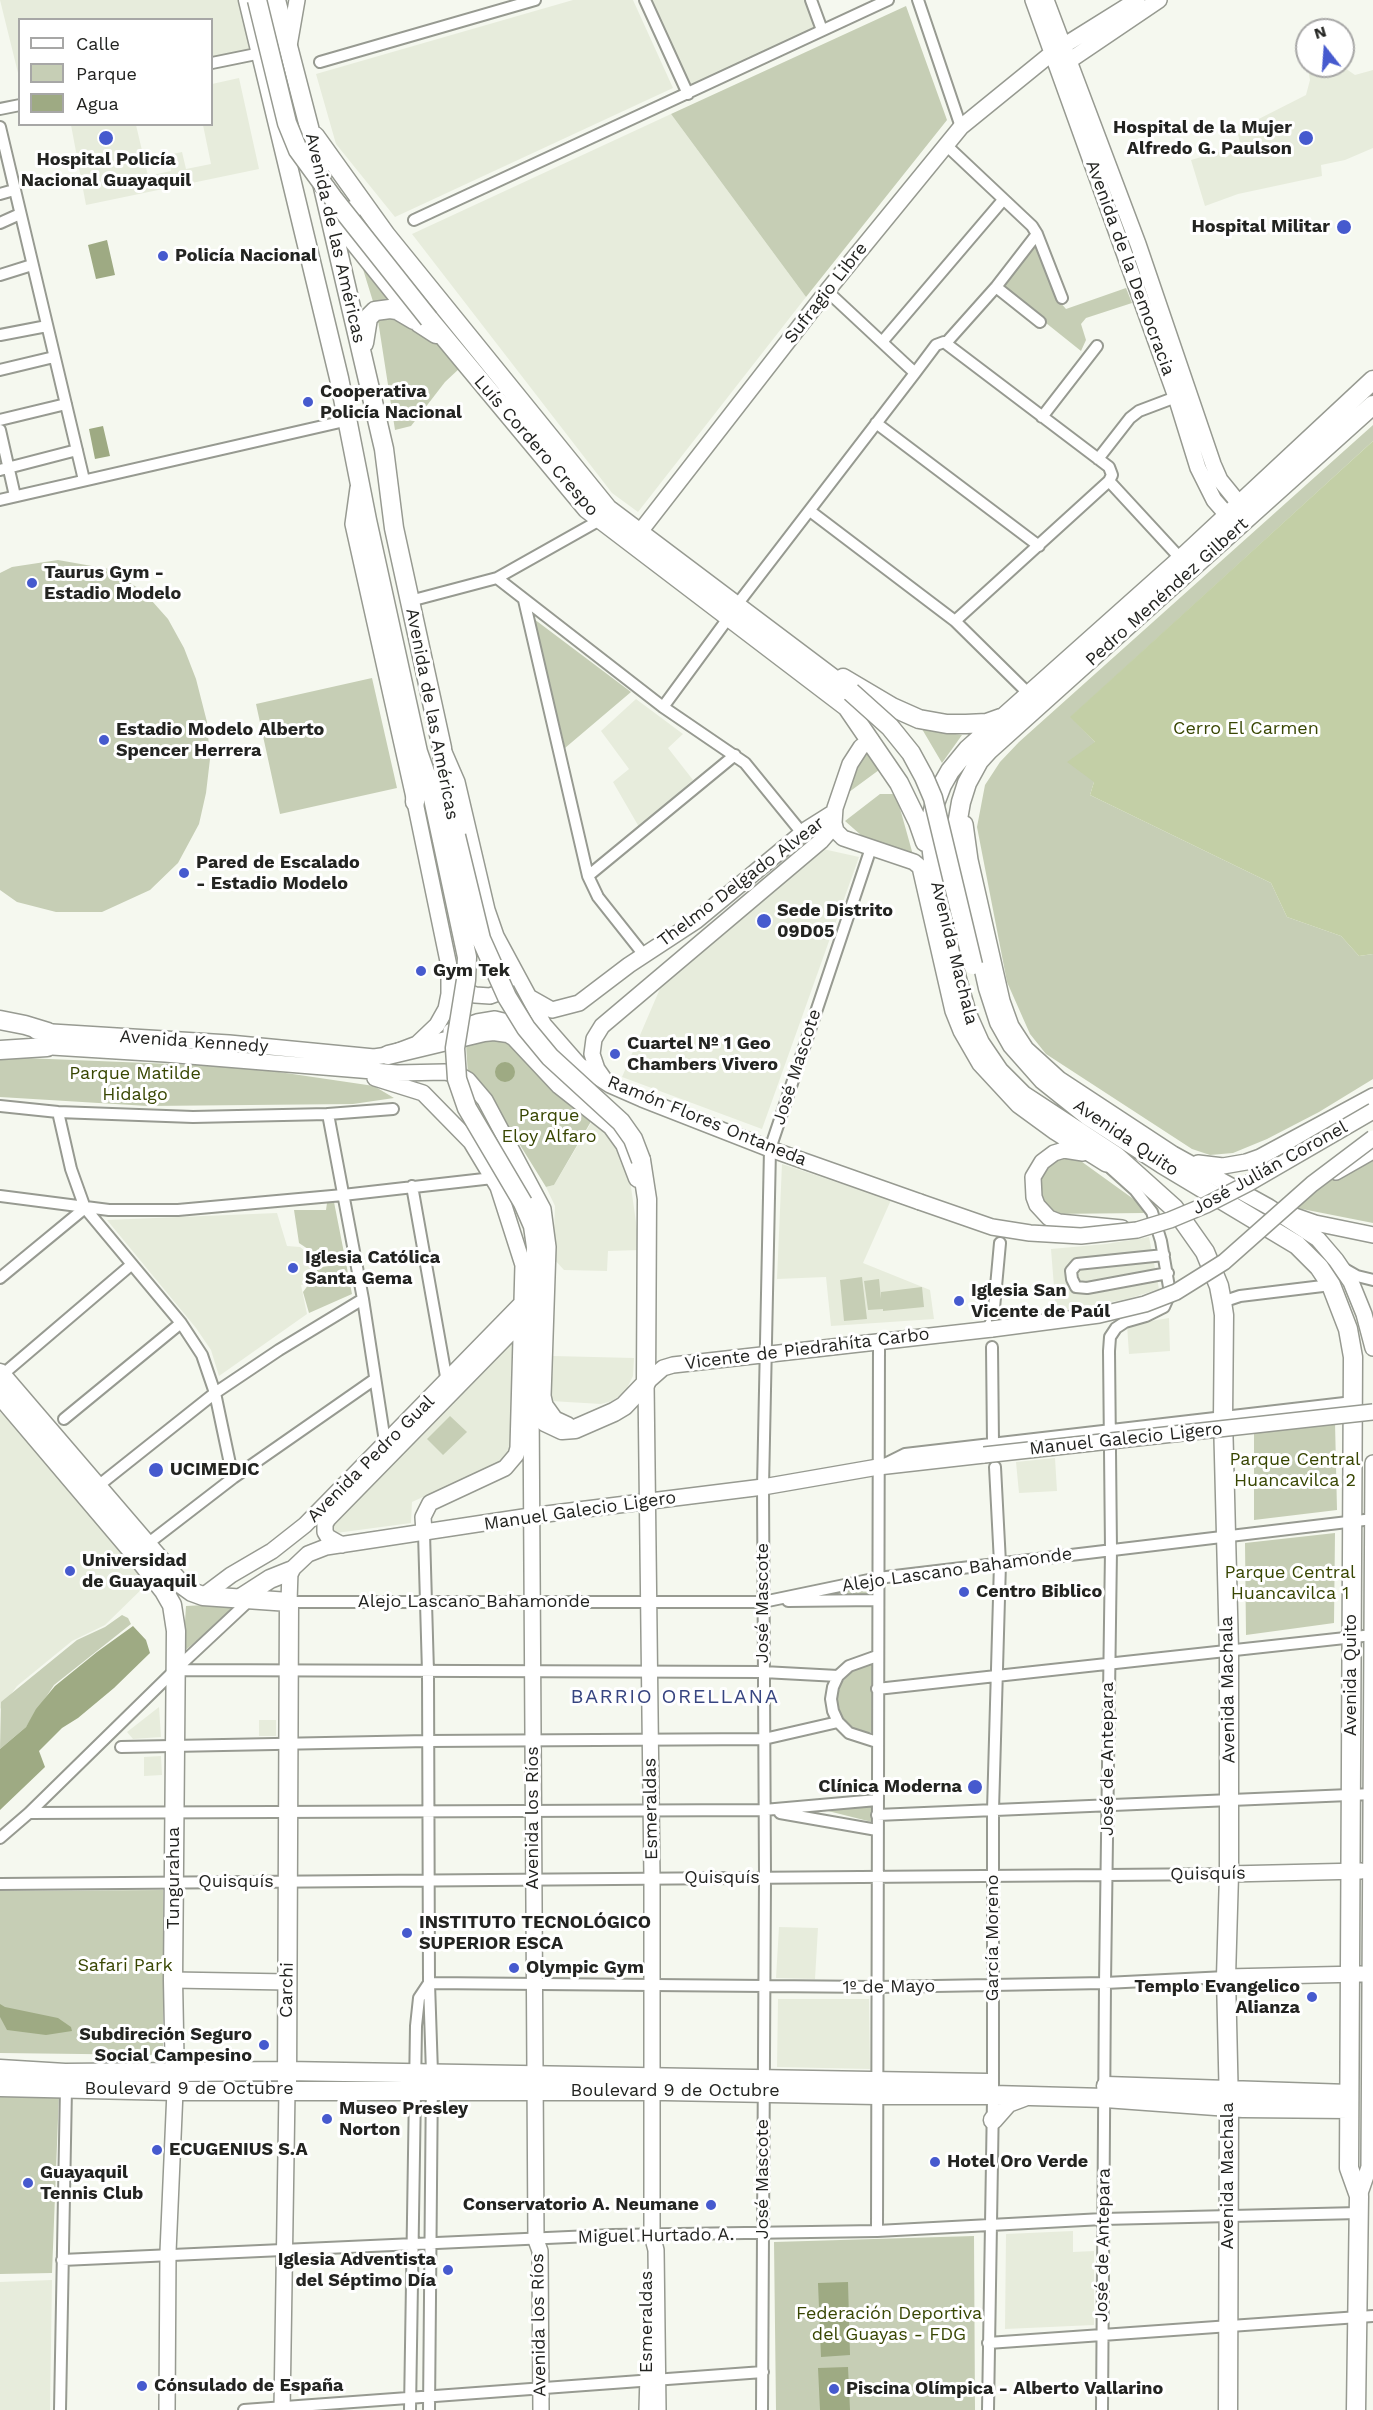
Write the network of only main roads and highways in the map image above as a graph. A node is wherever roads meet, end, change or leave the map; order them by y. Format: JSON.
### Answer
{"nodes":[{"id":1,"x":248,"y":0,"type":"edge"},
{"id":2,"x":257,"y":0,"type":"edge"},
{"id":3,"x":276,"y":0,"type":"edge"},
{"id":4,"x":297,"y":0,"type":"edge"},
{"id":5,"x":1033,"y":0,"type":"edge"},
{"id":6,"x":1046,"y":0,"type":"edge"},
{"id":7,"x":1137,"y":0,"type":"edge"},
{"id":8,"x":1160,"y":0,"type":"edge"},
{"id":9,"x":289,"y":49,"type":"junction"},
{"id":10,"x":1060,"y":57,"type":"junction"},
{"id":11,"x":309,"y":127,"type":"junction"},
{"id":12,"x":373,"y":217,"type":"junction"},
{"id":13,"x":424,"y":321,"type":"junction"},
{"id":14,"x":362,"y":354,"type":"junction"},
{"id":15,"x":1373,"y":370,"type":"edge"},
{"id":16,"x":1373,"y":380,"type":"edge"},
{"id":17,"x":1373,"y":405,"type":"edge"},
{"id":18,"x":1239,"y":516,"type":"junction"},
{"id":19,"x":639,"y":533,"type":"junction"},
{"id":20,"x":376,"y":596,"type":"junction"},
{"id":21,"x":733,"y":611,"type":"junction"},
{"id":22,"x":797,"y":651,"type":"junction"},
{"id":23,"x":892,"y":707,"type":"junction"},
{"id":24,"x":1008,"y":715,"type":"junction"},
{"id":25,"x":871,"y":740,"type":"junction"},
{"id":26,"x":442,"y":748,"type":"junction"},
{"id":27,"x":418,"y":752,"type":"junction"},
{"id":28,"x":967,"y":783,"type":"junction"},
{"id":29,"x":415,"y":802,"type":"junction"},
{"id":30,"x":834,"y":819,"type":"junction"},
{"id":31,"x":449,"y":838,"type":"junction"},
{"id":32,"x":936,"y":885,"type":"junction"},
{"id":33,"x":507,"y":959,"type":"junction"},
{"id":34,"x":449,"y":966,"type":"junction"},
{"id":35,"x":527,"y":995,"type":"junction"},
{"id":36,"x":0,"y":1020,"type":"edge"},
{"id":37,"x":0,"y":1029,"type":"edge"},
{"id":38,"x":554,"y":1038,"type":"junction"},
{"id":39,"x":47,"y":1040,"type":"junction"},
{"id":40,"x":0,"y":1042,"type":"edge"},
{"id":41,"x":0,"y":1050,"type":"edge"},
{"id":42,"x":396,"y":1053,"type":"junction"},
{"id":43,"x":347,"y":1069,"type":"junction"},
{"id":44,"x":610,"y":1085,"type":"junction"},
{"id":45,"x":1373,"y":1096,"type":"edge"},
{"id":46,"x":1373,"y":1112,"type":"edge"},
{"id":47,"x":1088,"y":1116,"type":"junction"},
{"id":48,"x":1373,"y":1138,"type":"edge"},
{"id":49,"x":1373,"y":1152,"type":"edge"},
{"id":50,"x":1173,"y":1154,"type":"junction"},
{"id":51,"x":1106,"y":1164,"type":"junction"},
{"id":52,"x":1145,"y":1182,"type":"junction"},
{"id":53,"x":1312,"y":1184,"type":"junction"},
{"id":54,"x":646,"y":1199,"type":"junction"},
{"id":55,"x":920,"y":1202,"type":"joint"},
{"id":56,"x":1269,"y":1207,"type":"junction"},
{"id":57,"x":1137,"y":1230,"type":"junction"},
{"id":58,"x":1373,"y":1235,"type":"edge"},
{"id":59,"x":536,"y":1267,"type":"junction"},
{"id":60,"x":522,"y":1299,"type":"junction"},
{"id":61,"x":522,"y":1321,"type":"junction"},
{"id":62,"x":989,"y":1330,"type":"joint"},
{"id":63,"x":521,"y":1341,"type":"junction"},
{"id":64,"x":1373,"y":1348,"type":"edge"},
{"id":65,"x":1,"y":1374,"type":"edge"},
{"id":66,"x":646,"y":1383,"type":"junction"},
{"id":67,"x":531,"y":1389,"type":"junction"},
{"id":68,"x":0,"y":1395,"type":"edge"},
{"id":69,"x":1373,"y":1412,"type":"edge"},
{"id":70,"x":592,"y":1423,"type":"junction"},
{"id":71,"x":386,"y":1452,"type":"junction"},
{"id":72,"x":1373,"y":1463,"type":"edge"},
{"id":73,"x":648,"y":1502,"type":"junction"},
{"id":74,"x":530,"y":1516,"type":"junction"},
{"id":75,"x":1373,"y":1519,"type":"edge"},
{"id":76,"x":424,"y":1533,"type":"junction"},
{"id":77,"x":342,"y":1545,"type":"junction"},
{"id":78,"x":290,"y":1571,"type":"junction"},
{"id":79,"x":203,"y":1596,"type":"junction"},
{"id":80,"x":247,"y":1598,"type":"junction"},
{"id":81,"x":289,"y":1602,"type":"junction"},
{"id":82,"x":1372,"y":1635,"type":"edge"},
{"id":83,"x":1372,"y":1794,"type":"edge"},
{"id":84,"x":1372,"y":1871,"type":"edge"},
{"id":85,"x":1343,"y":1872,"type":"junction"},
{"id":86,"x":1229,"y":1874,"type":"junction"},
{"id":87,"x":1350,"y":1974,"type":"junction"},
{"id":88,"x":1372,"y":1974,"type":"edge"},
{"id":89,"x":1226,"y":1977,"type":"junction"},
{"id":90,"x":173,"y":1980,"type":"junction"},
{"id":91,"x":288,"y":1982,"type":"junction"},
{"id":92,"x":0,"y":2069,"type":"edge"},
{"id":93,"x":286,"y":2071,"type":"junction"},
{"id":94,"x":175,"y":2072,"type":"junction"},
{"id":95,"x":424,"y":2082,"type":"junction"},
{"id":96,"x":535,"y":2083,"type":"junction"},
{"id":97,"x":651,"y":2084,"type":"junction"},
{"id":98,"x":0,"y":2087,"type":"edge"},
{"id":99,"x":993,"y":2089,"type":"junction"},
{"id":100,"x":286,"y":2090,"type":"junction"},
{"id":101,"x":175,"y":2091,"type":"junction"},
{"id":102,"x":1105,"y":2092,"type":"junction"},
{"id":103,"x":1028,"y":2096,"type":"junction"},
{"id":104,"x":1229,"y":2099,"type":"junction"},
{"id":105,"x":1349,"y":2102,"type":"junction"},
{"id":106,"x":1371,"y":2102,"type":"edge"},
{"id":107,"x":993,"y":2120,"type":"road end"},
{"id":108,"x":1359,"y":2205,"type":"junction"},
{"id":109,"x":1365,"y":2316,"type":"edge"},
{"id":110,"x":653,"y":2380,"type":"junction"},
{"id":111,"x":537,"y":2388,"type":"junction"},
{"id":112,"x":282,"y":2408,"type":"edge"},
{"id":113,"x":167,"y":2410,"type":"edge"},
{"id":114,"x":534,"y":2410,"type":"edge"},
{"id":115,"x":541,"y":2410,"type":"edge"},
{"id":116,"x":647,"y":2410,"type":"edge"},
{"id":117,"x":658,"y":2410,"type":"edge"},
{"id":118,"x":1228,"y":2410,"type":"edge"},
{"id":119,"x":1356,"y":2410,"type":"edge"}],
"edges":[{"from":1,"to":20,"type":"main road","name":"Avenida de las Américas"},
{"from":2,"to":13,"type":"main road","name":"Luís Cordero Crespo","bridge":true},
{"from":3,"to":9,"type":"main road","name":"Avenida de las Américas"},
{"from":4,"to":9,"type":"main road"},
{"from":5,"to":10,"type":"main road","name":"Avenida de la Democracia"},
{"from":6,"to":10,"type":"main road"},
{"from":7,"to":10,"type":"main road"},
{"from":8,"to":10,"type":"main road"},
{"from":9,"to":11,"type":"main road","name":"Avenida de las Américas"},
{"from":10,"to":18,"type":"main road","name":"Avenida de la Democracia"},
{"from":10,"to":18,"type":"main road","name":"Avenida de la Democracia"},
{"from":10,"to":19,"type":"main road","name":"Sufragio Libre"},
{"from":11,"to":12,"type":"main road"},
{"from":11,"to":14,"type":"main road","name":"Avenida de las Américas"},
{"from":12,"to":13,"type":"main road"},
{"from":12,"to":19,"type":"main road"},
{"from":13,"to":14,"type":"main road"},
{"from":13,"to":21,"type":"main road","name":"Luís Cordero Crespo"},
{"from":14,"to":26,"type":"main road","name":"Avenida de las Américas"},
{"from":15,"to":18,"type":"main road","name":"Pedro Menéndez Gilbert"},
{"from":16,"to":18,"type":"main road","name":"Pedro Menéndez Gilbert"},
{"from":17,"to":18,"type":"main road","name":"Pedro Menéndez Gilbert"},
{"from":18,"to":24,"type":"main road","name":"Pedro Menéndez Gilbert"},
{"from":18,"to":28,"type":"main road","name":"Pedro Menéndez Gilbert"},
{"from":19,"to":21,"type":"main road"},
{"from":20,"to":27,"type":"main road","name":"Avenida de las Américas"},
{"from":20,"to":29,"type":"main road","name":"Avenida de las Américas"},
{"from":21,"to":22,"type":"main road"},
{"from":21,"to":25,"type":"main road","name":"Luís Cordero Crespo"},
{"from":22,"to":23,"type":"main road"},
{"from":22,"to":47,"type":"main road","bridge":true},
{"from":23,"to":24,"type":"main road"},
{"from":23,"to":25,"type":"main road"},
{"from":24,"to":32,"type":"main road","name":"Avenida Machala"},
{"from":25,"to":30,"type":"main road"},
{"from":25,"to":32,"type":"main road","name":"Luís Cordero Crespo"},
{"from":26,"to":31,"type":"main road","name":"Avenida de las Américas"},
{"from":26,"to":33,"type":"main road"},
{"from":27,"to":29,"type":"main road"},
{"from":27,"to":31,"type":"main road","name":"Avenida de las Américas"},
{"from":28,"to":47,"type":"main road","name":"Avenida Quito"},
{"from":28,"to":50,"type":"main road","name":"Avenida Quito"},
{"from":29,"to":34,"type":"main road","name":"Avenida de las Américas"},
{"from":30,"to":35,"type":"main road","name":"Thelmo Delgado Alvear"},
{"from":30,"to":44,"type":"main road","name":"Thelmo Delgado Alvear"},
{"from":30,"to":51,"type":"main road","name":"Avenida Machala"},
{"from":31,"to":54,"type":"main road","name":"Avenida de las Américas","bridge":true},
{"from":31,"to":59,"type":"main road","name":"Avenida de las Américas","bridge":true},
{"from":32,"to":52,"type":"main road","name":"Avenida Machala"},
{"from":33,"to":34,"type":"main road"},
{"from":33,"to":35,"type":"main road"},
{"from":34,"to":42,"type":"main road"},
{"from":35,"to":38,"type":"main road","name":"Ramón Flores Ontaneda"},
{"from":36,"to":39,"type":"main road"},
{"from":37,"to":39,"type":"main road","name":"Avenida Kennedy"},
{"from":38,"to":42,"type":"main road"},
{"from":38,"to":44,"type":"main road","name":"Ramón Flores Ontaneda"},
{"from":39,"to":40,"type":"main road","name":"Avenida Kennedy"},
{"from":39,"to":41,"type":"main road"},
{"from":39,"to":42,"type":"main road","name":"Avenida Kennedy"},
{"from":39,"to":43,"type":"main road","name":"Avenida Kennedy"},
{"from":42,"to":54,"type":"main road"},
{"from":43,"to":60,"type":"main road"},
{"from":43,"to":70,"type":"main road","name":"Vicente de Piedrahíta Carbo"},
{"from":44,"to":55,"type":"main road","name":"Ramón Flores Ontaneda"},
{"from":45,"to":50,"type":"main road"},
{"from":46,"to":57,"type":"main road","name":"José Julián Coronel","bridge":true},
{"from":47,"to":85,"type":"main road","name":"Avenida Quito"},
{"from":48,"to":53,"type":"main road","name":"José Julián Coronel","bridge":true},
{"from":49,"to":53,"type":"main road","bridge":true},
{"from":50,"to":56,"type":"main road","name":"Avenida Quito"},
{"from":51,"to":52,"type":"main road"},
{"from":51,"to":57,"type":"main road","bridge":true},
{"from":52,"to":86,"type":"main road","name":"Avenida Machala"},
{"from":53,"to":62,"type":"main road","name":"José Julián Coronel","bridge":true},
{"from":54,"to":66,"type":"main road","name":"Avenida de las Américas"},
{"from":55,"to":57,"type":"main road","name":"José Julián Coronel","bridge":true},
{"from":56,"to":58,"type":"main road"},
{"from":56,"to":64,"type":"main road","name":"Avenida Quito"},
{"from":59,"to":60,"type":"main road"},
{"from":59,"to":67,"type":"main road","name":"Avenida de las Américas"},
{"from":60,"to":61,"type":"main road"},
{"from":60,"to":71,"type":"main road","name":"Avenida Pedro Gual"},
{"from":61,"to":63,"type":"main road"},
{"from":61,"to":71,"type":"main road","name":"Avenida Pedro Gual"},
{"from":62,"to":66,"type":"main road","name":"Vicente de Piedrahíta Carbo"},
{"from":63,"to":67,"type":"main road"},
{"from":63,"to":76,"type":"main road"},
{"from":65,"to":79,"type":"main road"},
{"from":66,"to":70,"type":"main road","name":"Vicente de Piedrahíta Carbo"},
{"from":66,"to":73,"type":"main road","name":"Esmeraldas"},
{"from":67,"to":70,"type":"main road"},
{"from":67,"to":74,"type":"main road","name":"Avenida los Ríos"},
{"from":68,"to":90,"type":"main road","name":"Tungurahua"},
{"from":69,"to":73,"type":"main road","name":"Manuel Galecio Ligero","bridge":true},
{"from":71,"to":77,"type":"main road","name":"Avenida Pedro Gual"},
{"from":71,"to":79,"type":"main road","name":"Avenida Pedro Gual"},
{"from":72,"to":75,"type":"main road","name":"Avenida Quito"},
{"from":73,"to":74,"type":"main road","name":"Manuel Galecio Ligero"},
{"from":73,"to":97,"type":"main road","name":"Esmeraldas"},
{"from":74,"to":76,"type":"main road","name":"Manuel Galecio Ligero"},
{"from":74,"to":96,"type":"main road","name":"Avenida los Ríos"},
{"from":75,"to":82,"type":"main road","name":"Avenida Quito"},
{"from":76,"to":77,"type":"main road","name":"Manuel Galecio Ligero"},
{"from":77,"to":78,"type":"main road","name":"Manuel Galecio Ligero"},
{"from":78,"to":80,"type":"main road"},
{"from":78,"to":81,"type":"main road","name":"Carchi"},
{"from":79,"to":80,"type":"main road"},
{"from":80,"to":81,"type":"main road"},
{"from":81,"to":91,"type":"main road","name":"Carchi"},
{"from":82,"to":83,"type":"main road","name":"Avenida Quito"},
{"from":83,"to":84,"type":"main road","name":"Avenida Quito"},
{"from":84,"to":85,"type":"main road","name":"Quisquís"},
{"from":84,"to":88,"type":"main road","name":"Avenida Quito"},
{"from":85,"to":86,"type":"main road","name":"Quisquís"},
{"from":85,"to":87,"type":"main road","name":"Avenida Quito"},
{"from":86,"to":89,"type":"main road","name":"Avenida Machala"},
{"from":87,"to":88,"type":"main road","name":"1º de Mayo"},
{"from":87,"to":89,"type":"main road","name":"1º de Mayo"},
{"from":87,"to":105,"type":"main road","name":"Avenida Quito"},
{"from":88,"to":106,"type":"main road","name":"Avenida Quito"},
{"from":89,"to":104,"type":"main road","name":"Avenida Machala"},
{"from":90,"to":91,"type":"main road"},
{"from":90,"to":94,"type":"main road","name":"Tungurahua"},
{"from":91,"to":93,"type":"main road","name":"Carchi"},
{"from":92,"to":94,"type":"main road","name":"Boulevard 9 de Octubre"},
{"from":93,"to":94,"type":"main road","name":"Boulevard 9 de Octubre"},
{"from":93,"to":95,"type":"main road","name":"Boulevard 9 de Octubre"},
{"from":93,"to":100,"type":"main road","name":"Carchi"},
{"from":94,"to":101,"type":"main road","name":"Tungurahua"},
{"from":95,"to":96,"type":"main road","name":"Boulevard 9 de Octubre"},
{"from":95,"to":100,"type":"main road","name":"Boulevard 9 de Octubre"},
{"from":96,"to":97,"type":"main road","name":"Boulevard 9 de Octubre"},
{"from":96,"to":111,"type":"main road","name":"Avenida los Ríos"},
{"from":97,"to":99,"type":"main road","name":"Boulevard 9 de Octubre"},
{"from":97,"to":110,"type":"main road","name":"Esmeraldas"},
{"from":98,"to":101,"type":"main road","name":"Boulevard 9 de Octubre"},
{"from":99,"to":102,"type":"main road","name":"Boulevard 9 de Octubre"},
{"from":99,"to":103,"type":"main road","name":"Boulevard 9 de Octubre"},
{"from":100,"to":101,"type":"main road","name":"Boulevard 9 de Octubre"},
{"from":100,"to":112,"type":"main road","name":"Carchi"},
{"from":101,"to":113,"type":"main road","name":"Tungurahua"},
{"from":102,"to":103,"type":"main road","name":"Boulevard 9 de Octubre"},
{"from":102,"to":104,"type":"main road","name":"Boulevard 9 de Octubre"},
{"from":102,"to":104,"type":"main road","name":"Boulevard 9 de Octubre"},
{"from":103,"to":107,"type":"main road"},
{"from":104,"to":105,"type":"main road","name":"Boulevard 9 de Octubre"},
{"from":104,"to":118,"type":"main road","name":"Avenida Machala"},
{"from":105,"to":108,"type":"main road","name":"Avenida Quito"},
{"from":106,"to":108,"type":"main road","name":"Avenida Quito"},
{"from":108,"to":109,"type":"main road","name":"Avenida Quito"},
{"from":109,"to":119,"type":"main road","name":"Avenida Quito"},
{"from":110,"to":116,"type":"main road","name":"Esmeraldas"},
{"from":110,"to":117,"type":"main road","name":"Esmeraldas"},
{"from":111,"to":114,"type":"main road","name":"Avenida los Ríos"},
{"from":111,"to":115,"type":"main road","name":"Avenida los Ríos"}]}
